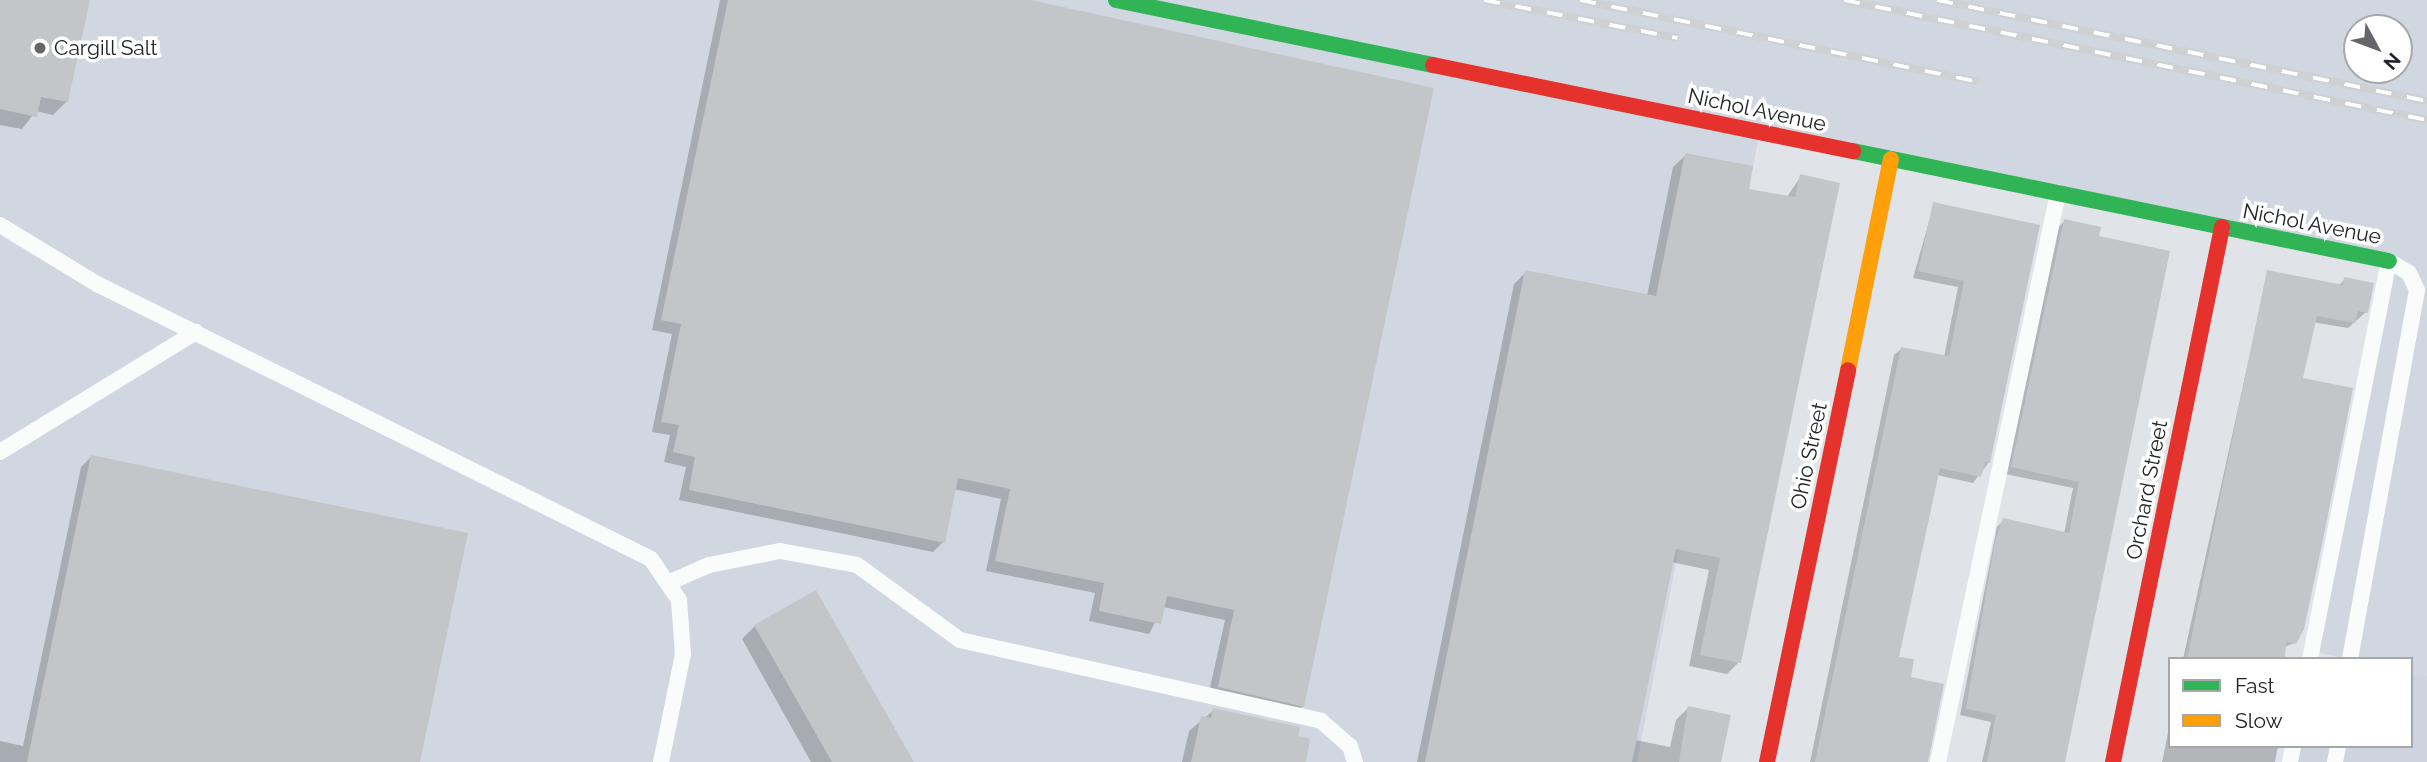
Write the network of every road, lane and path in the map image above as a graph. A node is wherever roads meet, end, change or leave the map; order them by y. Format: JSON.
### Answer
{"nodes":[{"id":1,"x":1116,"y":0,"type":"edge"},
{"id":2,"x":1891,"y":159,"type":"junction"},
{"id":3,"x":2058,"y":193,"type":"junction"},
{"id":4,"x":0,"y":225,"type":"edge"},
{"id":5,"x":2222,"y":227,"type":"junction"},
{"id":6,"x":2389,"y":261,"type":"junction"},
{"id":7,"x":2422,"y":292,"type":"edge"},
{"id":8,"x":196,"y":332,"type":"junction"},
{"id":9,"x":0,"y":453,"type":"edge"},
{"id":10,"x":667,"y":583,"type":"junction"},
{"id":11,"x":2310,"y":657,"type":"edge"},
{"id":12,"x":2350,"y":657,"type":"edge"},
{"id":13,"x":661,"y":762,"type":"edge"},
{"id":14,"x":1355,"y":762,"type":"edge"},
{"id":15,"x":1767,"y":762,"type":"edge"},
{"id":16,"x":1938,"y":762,"type":"edge"},
{"id":17,"x":2113,"y":762,"type":"edge"}],
"edges":[{"from":1,"to":2,"type":"street","name":"Nichol Avenue"},
{"from":2,"to":3,"type":"street","name":"Nichol Avenue"},
{"from":2,"to":15,"type":"street","name":"Ohio Street"},
{"from":3,"to":5,"type":"street","name":"Nichol Avenue"},
{"from":3,"to":16,"type":"lane"},
{"from":4,"to":8,"type":"lane"},
{"from":5,"to":6,"type":"street","name":"Nichol Avenue"},
{"from":5,"to":17,"type":"street","name":"Orchard Street"},
{"from":6,"to":7,"type":"lane"},
{"from":6,"to":11,"type":"lane"},
{"from":7,"to":12,"type":"lane"},
{"from":8,"to":9,"type":"lane"},
{"from":8,"to":10,"type":"lane"},
{"from":10,"to":13,"type":"lane"},
{"from":10,"to":14,"type":"lane"}]}
